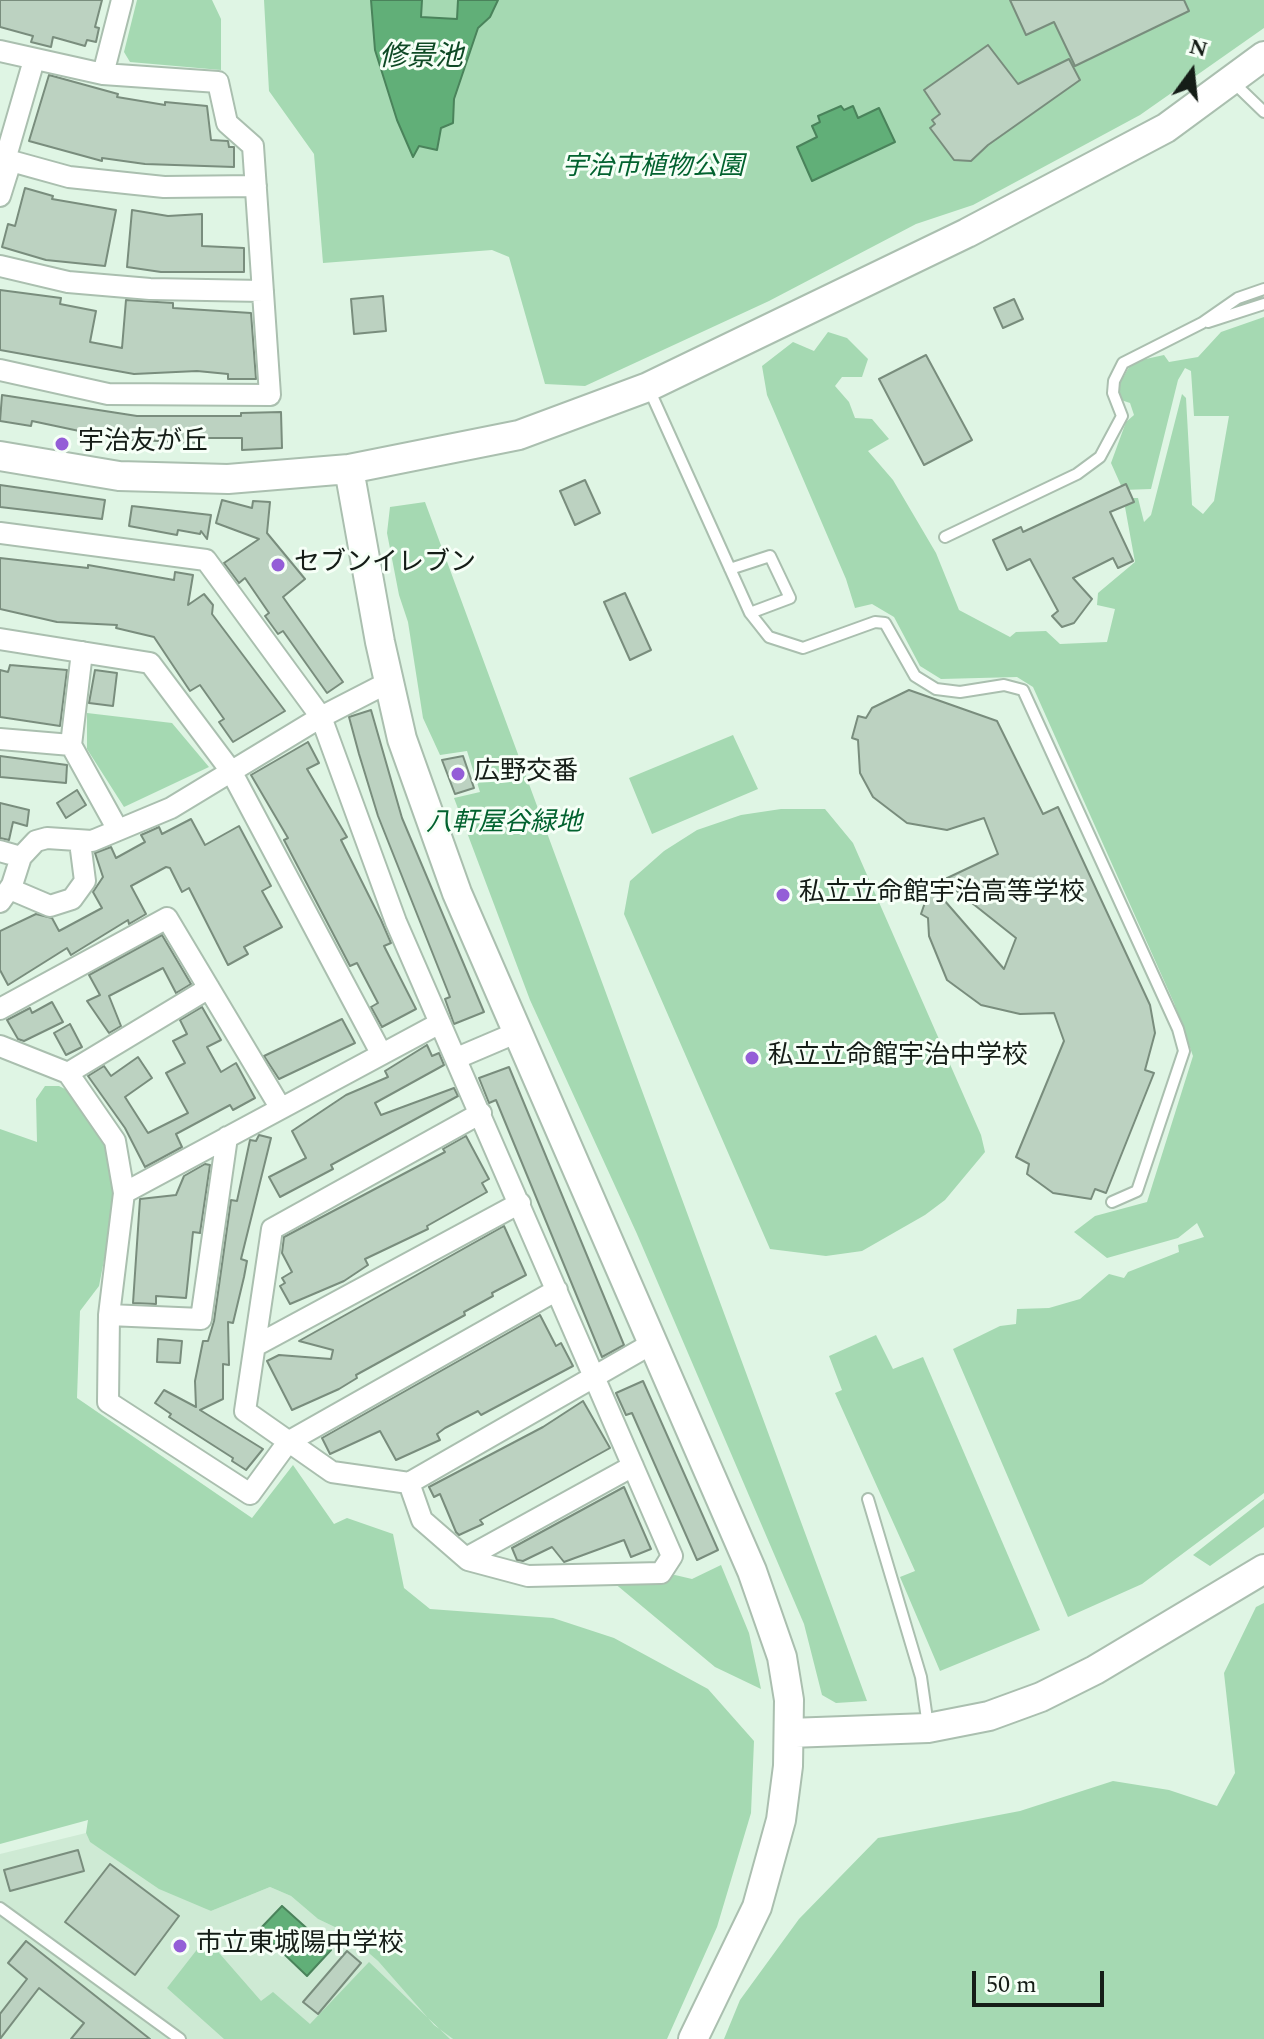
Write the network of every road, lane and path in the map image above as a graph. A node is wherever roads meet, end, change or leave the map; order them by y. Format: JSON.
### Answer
{"nodes":[{"id":1,"x":122,"y":0,"type":"edge"},
{"id":2,"x":0,"y":51,"type":"edge"},
{"id":3,"x":1264,"y":56,"type":"edge"},
{"id":4,"x":34,"y":60,"type":"junction"},
{"id":5,"x":103,"y":74,"type":"junction"},
{"id":6,"x":1233,"y":81,"type":"junction"},
{"id":7,"x":1264,"y":112,"type":"edge"},
{"id":8,"x":5,"y":160,"type":"edge"},
{"id":9,"x":256,"y":186,"type":"junction"},
{"id":10,"x":0,"y":196,"type":"edge"},
{"id":11,"x":0,"y":266,"type":"edge"},
{"id":12,"x":1264,"y":289,"type":"edge"},
{"id":13,"x":263,"y":291,"type":"junction"},
{"id":14,"x":1264,"y":304,"type":"edge"},
{"id":15,"x":1202,"y":323,"type":"junction"},
{"id":16,"x":0,"y":370,"type":"edge"},
{"id":17,"x":648,"y":387,"type":"junction"},
{"id":18,"x":0,"y":456,"type":"edge"},
{"id":19,"x":349,"y":469,"type":"junction"},
{"id":20,"x":0,"y":533,"type":"edge"},
{"id":21,"x":945,"y":537,"type":"dead end"},
{"id":22,"x":730,"y":569,"type":"junction"},
{"id":23,"x":750,"y":613,"type":"junction"},
{"id":24,"x":0,"y":639,"type":"edge"},
{"id":25,"x":82,"y":652,"type":"junction"},
{"id":26,"x":389,"y":682,"type":"junction"},
{"id":27,"x":321,"y":717,"type":"junction"},
{"id":28,"x":0,"y":739,"type":"edge"},
{"id":29,"x":71,"y":745,"type":"junction"},
{"id":30,"x":231,"y":771,"type":"junction"},
{"id":31,"x":118,"y":830,"type":"junction"},
{"id":32,"x":80,"y":842,"type":"junction"},
{"id":33,"x":0,"y":851,"type":"edge"},
{"id":34,"x":21,"y":857,"type":"junction"},
{"id":35,"x":5,"y":896,"type":"edge"},
{"id":36,"x":209,"y":988,"type":"junction"},
{"id":37,"x":0,"y":1009,"type":"edge"},
{"id":38,"x":440,"y":1023,"type":"junction"},
{"id":39,"x":518,"y":1032,"type":"junction"},
{"id":40,"x":0,"y":1046,"type":"edge"},
{"id":41,"x":381,"y":1053,"type":"junction"},
{"id":42,"x":457,"y":1058,"type":"junction"},
{"id":43,"x":68,"y":1073,"type":"junction"},
{"id":44,"x":280,"y":1107,"type":"junction"},
{"id":45,"x":481,"y":1113,"type":"junction"},
{"id":46,"x":227,"y":1137,"type":"junction"},
{"id":47,"x":124,"y":1193,"type":"junction"},
{"id":48,"x":1112,"y":1202,"type":"dead end"},
{"id":49,"x":520,"y":1203,"type":"junction"},
{"id":50,"x":557,"y":1290,"type":"junction"},
{"id":51,"x":109,"y":1315,"type":"junction"},
{"id":52,"x":653,"y":1343,"type":"junction"},
{"id":53,"x":255,"y":1346,"type":"junction"},
{"id":54,"x":595,"y":1377,"type":"junction"},
{"id":55,"x":288,"y":1442,"type":"junction"},
{"id":56,"x":633,"y":1466,"type":"junction"},
{"id":57,"x":409,"y":1483,"type":"junction"},
{"id":58,"x":868,"y":1499,"type":"dead end"},
{"id":59,"x":466,"y":1558,"type":"junction"},
{"id":60,"x":1264,"y":1569,"type":"edge"},
{"id":61,"x":928,"y":1728,"type":"junction"},
{"id":62,"x":789,"y":1733,"type":"junction"},
{"id":63,"x":0,"y":1908,"type":"edge"},
{"id":64,"x":180,"y":2039,"type":"edge"},
{"id":65,"x":693,"y":2039,"type":"edge"}],
"edges":[{"from":1,"to":5,"type":"street"},
{"from":2,"to":4,"type":"street"},
{"from":3,"to":6,"type":"street"},
{"from":4,"to":5,"type":"street"},
{"from":4,"to":8,"type":"street"},
{"from":5,"to":9,"type":"street"},
{"from":6,"to":7,"type":"lane"},
{"from":6,"to":17,"type":"street"},
{"from":8,"to":9,"type":"street"},
{"from":8,"to":10,"type":"street"},
{"from":9,"to":13,"type":"street"},
{"from":11,"to":13,"type":"street"},
{"from":12,"to":15,"type":"lane"},
{"from":13,"to":16,"type":"street"},
{"from":14,"to":15,"type":"lane"},
{"from":15,"to":21,"type":"lane"},
{"from":17,"to":19,"type":"street"},
{"from":17,"to":22,"type":"lane"},
{"from":18,"to":19,"type":"street"},
{"from":19,"to":26,"type":"street"},
{"from":20,"to":27,"type":"street"},
{"from":22,"to":23,"type":"lane"},
{"from":22,"to":23,"type":"lane"},
{"from":23,"to":48,"type":"lane"},
{"from":24,"to":25,"type":"street"},
{"from":25,"to":29,"type":"street"},
{"from":25,"to":30,"type":"street"},
{"from":26,"to":27,"type":"street"},
{"from":26,"to":39,"type":"street"},
{"from":27,"to":30,"type":"street"},
{"from":27,"to":38,"type":"street"},
{"from":28,"to":29,"type":"street"},
{"from":29,"to":31,"type":"street"},
{"from":30,"to":31,"type":"street"},
{"from":30,"to":41,"type":"street"},
{"from":31,"to":32,"type":"street"},
{"from":32,"to":34,"type":"street"},
{"from":32,"to":35,"type":"street"},
{"from":33,"to":34,"type":"street"},
{"from":34,"to":35,"type":"street"},
{"from":36,"to":37,"type":"street"},
{"from":36,"to":43,"type":"street"},
{"from":36,"to":44,"type":"street"},
{"from":38,"to":41,"type":"street"},
{"from":38,"to":42,"type":"street"},
{"from":39,"to":42,"type":"street"},
{"from":39,"to":52,"type":"street"},
{"from":40,"to":43,"type":"street"},
{"from":41,"to":44,"type":"street"},
{"from":42,"to":45,"type":"street"},
{"from":43,"to":47,"type":"street"},
{"from":44,"to":46,"type":"street"},
{"from":45,"to":49,"type":"street"},
{"from":45,"to":53,"type":"street"},
{"from":46,"to":47,"type":"street"},
{"from":46,"to":51,"type":"street"},
{"from":47,"to":51,"type":"street"},
{"from":49,"to":50,"type":"street"},
{"from":49,"to":53,"type":"street"},
{"from":50,"to":54,"type":"street"},
{"from":50,"to":55,"type":"street"},
{"from":51,"to":55,"type":"street"},
{"from":52,"to":54,"type":"street"},
{"from":52,"to":62,"type":"street"},
{"from":53,"to":55,"type":"street"},
{"from":54,"to":56,"type":"street"},
{"from":54,"to":57,"type":"street"},
{"from":55,"to":57,"type":"street"},
{"from":56,"to":59,"type":"street"},
{"from":56,"to":59,"type":"street"},
{"from":57,"to":59,"type":"street"},
{"from":58,"to":61,"type":"lane"},
{"from":60,"to":61,"type":"street"},
{"from":61,"to":62,"type":"street"},
{"from":62,"to":65,"type":"street"},
{"from":63,"to":64,"type":"lane"}]}
